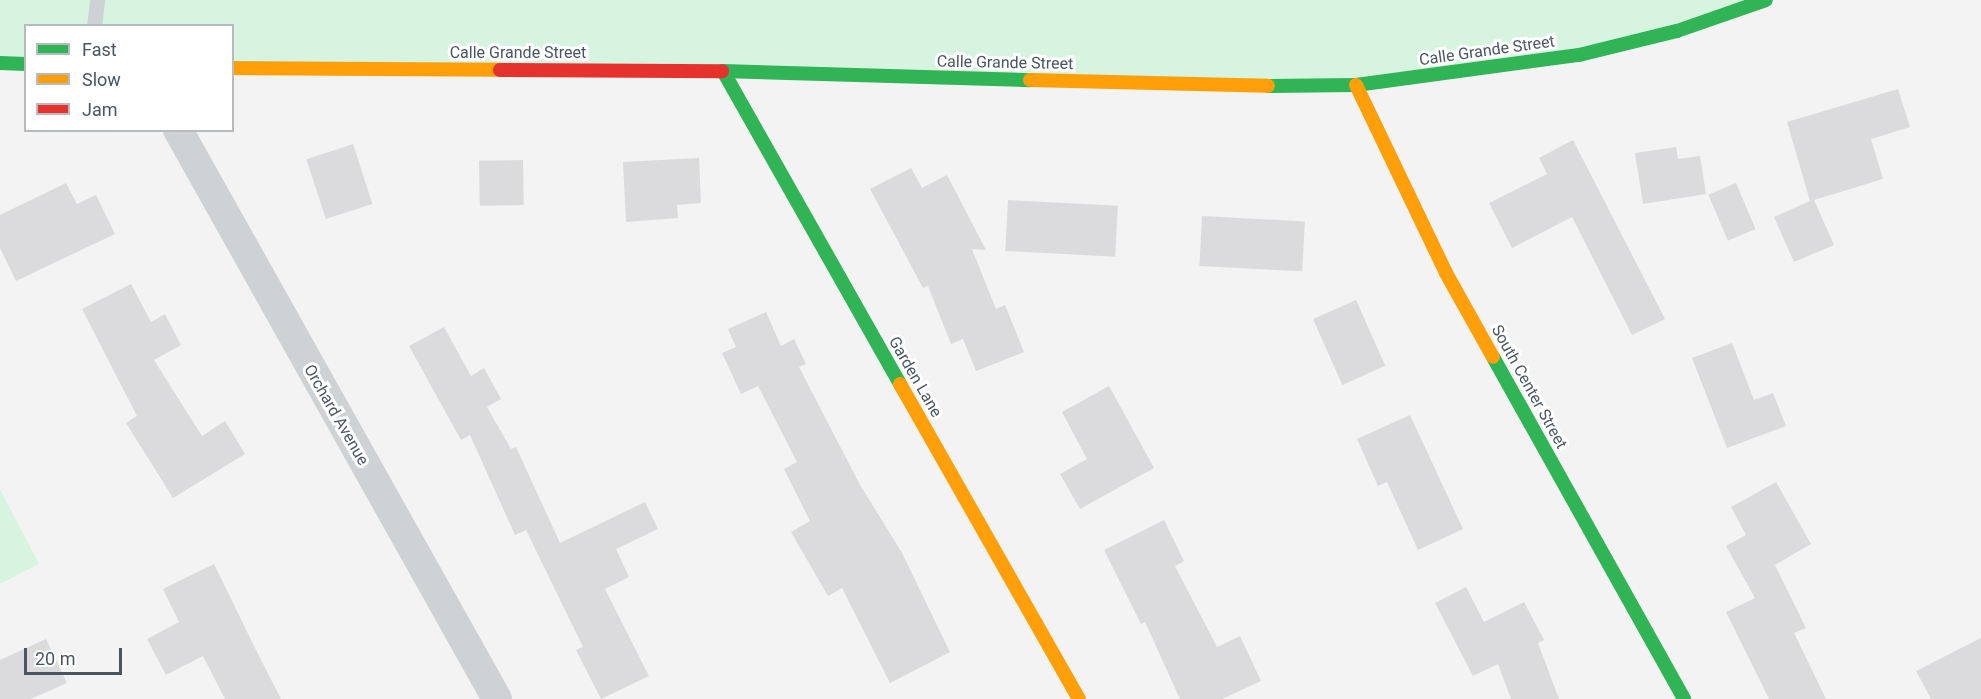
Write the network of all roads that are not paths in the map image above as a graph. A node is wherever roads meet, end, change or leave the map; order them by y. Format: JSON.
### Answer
{"nodes":[{"id":1,"x":97,"y":0,"type":"edge"},
{"id":2,"x":1766,"y":0,"type":"edge"},
{"id":3,"x":94,"y":24,"type":"edge"},
{"id":4,"x":0,"y":63,"type":"edge"},
{"id":5,"x":24,"y":63,"type":"edge"},
{"id":6,"x":234,"y":68,"type":"edge"},
{"id":7,"x":723,"y":71,"type":"junction"},
{"id":8,"x":1356,"y":85,"type":"junction"},
{"id":9,"x":179,"y":132,"type":"edge"},
{"id":10,"x":497,"y":699,"type":"edge"},
{"id":11,"x":1079,"y":699,"type":"edge"},
{"id":12,"x":1684,"y":699,"type":"edge"}],
"edges":[{"from":1,"to":3,"type":"lane"},
{"from":2,"to":8,"type":"street","name":"Calle Grande Street"},
{"from":4,"to":5,"type":"street"},
{"from":6,"to":7,"type":"street","name":"Calle Grande Street"},
{"from":7,"to":8,"type":"street","name":"Calle Grande Street"},
{"from":7,"to":11,"type":"street","name":"Garden Lane"},
{"from":8,"to":12,"type":"street","name":"South Center Street"},
{"from":9,"to":10,"type":"street","name":"Orchard Avenue"}]}
